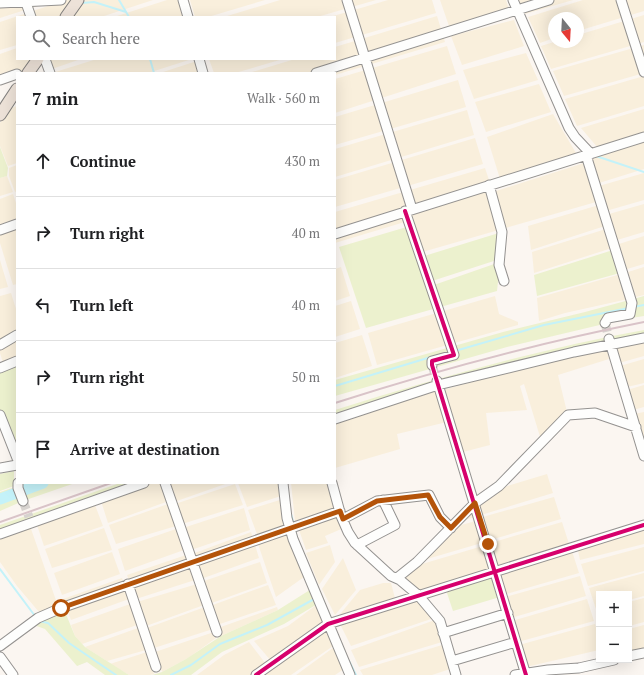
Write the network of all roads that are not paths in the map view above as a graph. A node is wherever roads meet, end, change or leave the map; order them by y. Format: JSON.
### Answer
{"nodes":[{"id":1,"x":61,"y":0,"type":"edge"},
{"id":2,"x":78,"y":0,"type":"edge"},
{"id":3,"x":183,"y":0,"type":"edge"},
{"id":4,"x":347,"y":0,"type":"edge"},
{"id":5,"x":513,"y":0,"type":"edge"},
{"id":6,"x":549,"y":0,"type":"edge"},
{"id":7,"x":621,"y":0,"type":"edge"},
{"id":8,"x":26,"y":1,"type":"edge"},
{"id":9,"x":0,"y":3,"type":"edge"},
{"id":10,"x":517,"y":10,"type":"junction"},
{"id":11,"x":31,"y":16,"type":"edge"},
{"id":12,"x":67,"y":16,"type":"edge"},
{"id":13,"x":188,"y":16,"type":"edge"},
{"id":14,"x":365,"y":58,"type":"junction"},
{"id":15,"x":37,"y":60,"type":"edge"},
{"id":16,"x":45,"y":60,"type":"edge"},
{"id":17,"x":199,"y":60,"type":"edge"},
{"id":18,"x":26,"y":72,"type":"edge"},
{"id":19,"x":50,"y":72,"type":"edge"},
{"id":20,"x":203,"y":72,"type":"edge"},
{"id":21,"x":319,"y":72,"type":"edge"},
{"id":22,"x":644,"y":72,"type":"edge"},
{"id":23,"x":16,"y":74,"type":"edge"},
{"id":24,"x":0,"y":80,"type":"edge"},
{"id":25,"x":16,"y":91,"type":"edge"},
{"id":26,"x":0,"y":115,"type":"edge"},
{"id":27,"x":644,"y":138,"type":"edge"},
{"id":28,"x":589,"y":154,"type":"junction"},
{"id":29,"x":489,"y":185,"type":"junction"},
{"id":30,"x":409,"y":210,"type":"junction"},
{"id":31,"x":16,"y":224,"type":"edge"},
{"id":32,"x":0,"y":230,"type":"edge"},
{"id":33,"x":336,"y":234,"type":"edge"},
{"id":34,"x":504,"y":281,"type":"dead end"},
{"id":35,"x":605,"y":323,"type":"dead end"},
{"id":36,"x":16,"y":336,"type":"edge"},
{"id":37,"x":644,"y":338,"type":"edge"},
{"id":38,"x":610,"y":342,"type":"junction"},
{"id":39,"x":0,"y":345,"type":"edge"},
{"id":40,"x":16,"y":361,"type":"edge"},
{"id":41,"x":432,"y":365,"type":"dead end"},
{"id":42,"x":0,"y":368,"type":"edge"},
{"id":43,"x":438,"y":383,"type":"junction"},
{"id":44,"x":0,"y":415,"type":"edge"},
{"id":45,"x":336,"y":419,"type":"edge"},
{"id":46,"x":636,"y":427,"type":"junction"},
{"id":47,"x":16,"y":455,"type":"edge"},
{"id":48,"x":644,"y":456,"type":"edge"},
{"id":49,"x":16,"y":465,"type":"edge"},
{"id":50,"x":0,"y":468,"type":"edge"},
{"id":51,"x":18,"y":484,"type":"edge"},
{"id":52,"x":141,"y":484,"type":"edge"},
{"id":53,"x":165,"y":484,"type":"edge"},
{"id":54,"x":283,"y":484,"type":"edge"},
{"id":55,"x":332,"y":484,"type":"edge"},
{"id":56,"x":383,"y":500,"type":"junction"},
{"id":57,"x":23,"y":501,"type":"tunnel mouth"},
{"id":58,"x":475,"y":503,"type":"junction"},
{"id":59,"x":341,"y":515,"type":"junction"},
{"id":60,"x":644,"y":525,"type":"edge"},
{"id":61,"x":290,"y":528,"type":"junction"},
{"id":62,"x":451,"y":528,"type":"junction"},
{"id":63,"x":0,"y":534,"type":"edge"},
{"id":64,"x":357,"y":545,"type":"junction"},
{"id":65,"x":192,"y":561,"type":"junction"},
{"id":66,"x":496,"y":572,"type":"junction"},
{"id":67,"x":396,"y":578,"type":"junction"},
{"id":68,"x":128,"y":584,"type":"junction"},
{"id":69,"x":418,"y":595,"type":"junction"},
{"id":70,"x":508,"y":613,"type":"junction"},
{"id":71,"x":328,"y":624,"type":"junction"},
{"id":72,"x":217,"y":632,"type":"dead end"},
{"id":73,"x":443,"y":633,"type":"junction"},
{"id":74,"x":516,"y":642,"type":"junction"},
{"id":75,"x":0,"y":646,"type":"edge"},
{"id":76,"x":644,"y":653,"type":"edge"},
{"id":77,"x":632,"y":655,"type":"edge"},
{"id":78,"x":0,"y":657,"type":"edge"},
{"id":79,"x":452,"y":661,"type":"junction"},
{"id":80,"x":601,"y":663,"type":"edge"},
{"id":81,"x":156,"y":667,"type":"dead end"},
{"id":82,"x":526,"y":674,"type":"edge"},
{"id":83,"x":13,"y":675,"type":"edge"},
{"id":84,"x":256,"y":675,"type":"edge"},
{"id":85,"x":350,"y":675,"type":"edge"},
{"id":86,"x":456,"y":675,"type":"edge"},
{"id":87,"x":514,"y":675,"type":"edge"}],
"edges":[{"from":1,"to":8,"type":"street"},
{"from":2,"to":12,"type":"main road"},
{"from":3,"to":13,"type":"street"},
{"from":4,"to":14,"type":"street"},
{"from":5,"to":10,"type":"street"},
{"from":6,"to":10,"type":"street"},
{"from":7,"to":22,"type":"street"},
{"from":8,"to":9,"type":"street"},
{"from":8,"to":11,"type":"street"},
{"from":10,"to":14,"type":"street"},
{"from":10,"to":28,"type":"street"},
{"from":14,"to":21,"type":"street"},
{"from":14,"to":30,"type":"street"},
{"from":15,"to":18,"type":"main road"},
{"from":16,"to":19,"type":"street"},
{"from":17,"to":20,"type":"street"},
{"from":23,"to":24,"type":"street"},
{"from":25,"to":26,"type":"main road"},
{"from":27,"to":28,"type":"street"},
{"from":28,"to":29,"type":"street"},
{"from":28,"to":35,"type":"street"},
{"from":29,"to":30,"type":"street"},
{"from":29,"to":34,"type":"street"},
{"from":30,"to":33,"type":"street"},
{"from":30,"to":41,"type":"street"},
{"from":31,"to":32,"type":"street"},
{"from":36,"to":39,"type":"street"},
{"from":37,"to":38,"type":"street"},
{"from":38,"to":43,"type":"street"},
{"from":38,"to":46,"type":"street"},
{"from":40,"to":42,"type":"street"},
{"from":43,"to":45,"type":"street"},
{"from":43,"to":58,"type":"street"},
{"from":44,"to":47,"type":"street"},
{"from":46,"to":48,"type":"street"},
{"from":46,"to":58,"type":"street"},
{"from":49,"to":50,"type":"street"},
{"from":51,"to":57,"type":"street"},
{"from":52,"to":63,"type":"street"},
{"from":53,"to":65,"type":"street"},
{"from":54,"to":61,"type":"street"},
{"from":55,"to":59,"type":"street"},
{"from":56,"to":59,"type":"street"},
{"from":56,"to":62,"type":"street"},
{"from":56,"to":64,"type":"street"},
{"from":58,"to":62,"type":"street"},
{"from":58,"to":66,"type":"street"},
{"from":59,"to":61,"type":"street"},
{"from":59,"to":64,"type":"street"},
{"from":60,"to":66,"type":"street"},
{"from":61,"to":65,"type":"street"},
{"from":61,"to":71,"type":"street"},
{"from":62,"to":67,"type":"street"},
{"from":64,"to":67,"type":"street"},
{"from":65,"to":68,"type":"street"},
{"from":65,"to":72,"type":"street"},
{"from":66,"to":69,"type":"street"},
{"from":66,"to":70,"type":"street"},
{"from":67,"to":69,"type":"street"},
{"from":68,"to":75,"type":"street"},
{"from":68,"to":81,"type":"street"},
{"from":69,"to":71,"type":"street"},
{"from":69,"to":73,"type":"street"},
{"from":70,"to":73,"type":"street"},
{"from":70,"to":74,"type":"street"},
{"from":71,"to":84,"type":"street"},
{"from":71,"to":85,"type":"street"},
{"from":73,"to":79,"type":"street"},
{"from":74,"to":79,"type":"street"},
{"from":74,"to":82,"type":"street"},
{"from":76,"to":77,"type":"street"},
{"from":78,"to":83,"type":"street"},
{"from":79,"to":86,"type":"street"},
{"from":80,"to":82,"type":"street"},
{"from":82,"to":87,"type":"street"}]}
